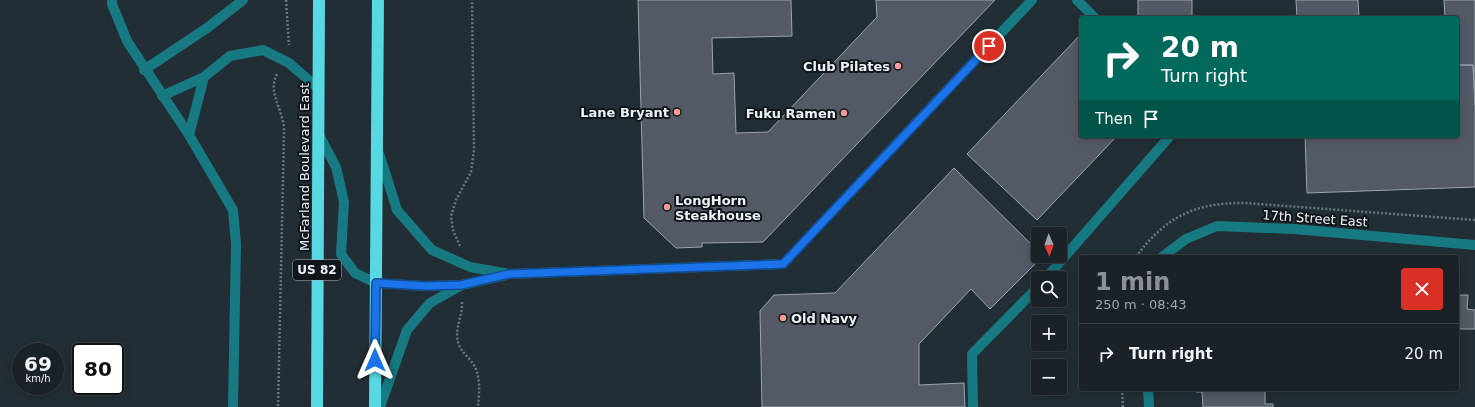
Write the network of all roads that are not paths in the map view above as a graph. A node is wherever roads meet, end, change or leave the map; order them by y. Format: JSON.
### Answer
{"nodes":[{"id":1,"x":112,"y":0,"type":"edge"},
{"id":2,"x":243,"y":0,"type":"edge"},
{"id":3,"x":319,"y":0,"type":"edge"},
{"id":4,"x":378,"y":0,"type":"edge"},
{"id":5,"x":1032,"y":0,"type":"edge"},
{"id":6,"x":1077,"y":0,"type":"edge"},
{"id":7,"x":1094,"y":16,"type":"edge"},
{"id":8,"x":144,"y":70,"type":"junction"},
{"id":9,"x":204,"y":77,"type":"junction"},
{"id":10,"x":318,"y":89,"type":"junction"},
{"id":11,"x":162,"y":96,"type":"junction"},
{"id":12,"x":318,"y":133,"type":"junction"},
{"id":13,"x":189,"y":135,"type":"junction"},
{"id":14,"x":1168,"y":138,"type":"edge"},
{"id":15,"x":377,"y":147,"type":"junction"},
{"id":16,"x":1475,"y":245,"type":"edge"},
{"id":17,"x":1165,"y":255,"type":"edge"},
{"id":18,"x":1052,"y":271,"type":"edge"},
{"id":19,"x":509,"y":274,"type":"junction"},
{"id":20,"x":376,"y":283,"type":"junction"},
{"id":21,"x":461,"y":285,"type":"junction"},
{"id":22,"x":1031,"y":294,"type":"edge"},
{"id":23,"x":1148,"y":391,"type":"edge"},
{"id":24,"x":233,"y":407,"type":"edge"},
{"id":25,"x":317,"y":407,"type":"edge"},
{"id":26,"x":375,"y":407,"type":"edge"},
{"id":27,"x":380,"y":407,"type":"edge"},
{"id":28,"x":972,"y":407,"type":"edge"},
{"id":29,"x":1149,"y":407,"type":"edge"}],
"edges":[{"from":1,"to":8,"type":"street"},
{"from":2,"to":8,"type":"street"},
{"from":3,"to":10,"type":"highway","name":"McFarland Boulevard East","number":"US 82"},
{"from":4,"to":15,"type":"highway"},
{"from":5,"to":19,"type":"street"},
{"from":6,"to":7,"type":"street"},
{"from":8,"to":11,"type":"street"},
{"from":9,"to":10,"type":"street"},
{"from":9,"to":11,"type":"street"},
{"from":9,"to":13,"type":"street"},
{"from":10,"to":12,"type":"highway","name":"McFarland Boulevard East","number":"US 82"},
{"from":11,"to":13,"type":"street"},
{"from":12,"to":20,"type":"street"},
{"from":12,"to":25,"type":"highway","name":"McFarland Boulevard East","number":"US 82"},
{"from":13,"to":24,"type":"street"},
{"from":14,"to":18,"type":"street"},
{"from":15,"to":19,"type":"street"},
{"from":15,"to":20,"type":"highway"},
{"from":16,"to":17,"type":"street","name":"17th Street East"},
{"from":19,"to":21,"type":"street"},
{"from":20,"to":21,"type":"street"},
{"from":20,"to":26,"type":"highway"},
{"from":21,"to":27,"type":"street"},
{"from":22,"to":28,"type":"street"},
{"from":23,"to":29,"type":"street"}]}
